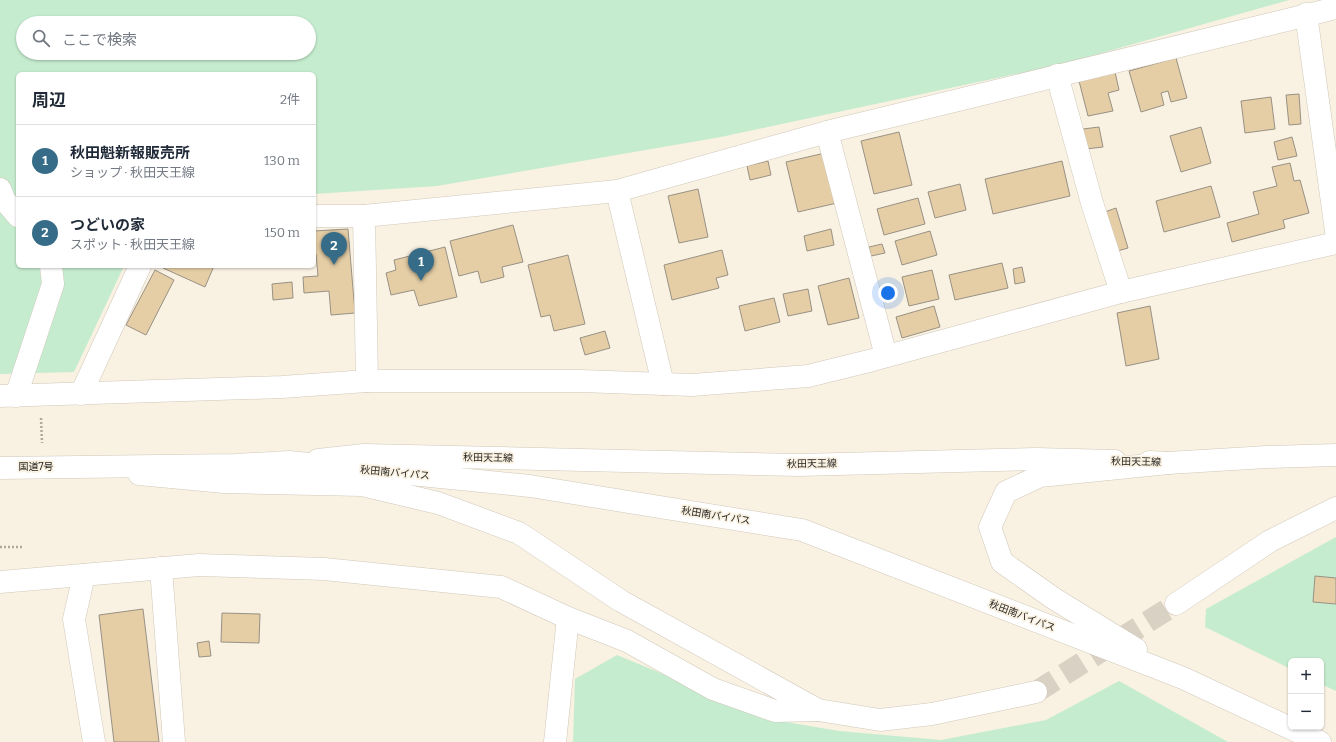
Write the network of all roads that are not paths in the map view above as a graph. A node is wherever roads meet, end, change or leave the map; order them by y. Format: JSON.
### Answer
{"nodes":[{"id":1,"x":1336,"y":8,"type":"edge"},
{"id":2,"x":1306,"y":14,"type":"junction"},
{"id":3,"x":1057,"y":75,"type":"junction"},
{"id":4,"x":827,"y":132,"type":"junction"},
{"id":5,"x":0,"y":189,"type":"edge"},
{"id":6,"x":617,"y":191,"type":"junction"},
{"id":7,"x":16,"y":214,"type":"edge"},
{"id":8,"x":316,"y":216,"type":"edge"},
{"id":9,"x":364,"y":216,"type":"junction"},
{"id":10,"x":1336,"y":231,"type":"edge"},
{"id":11,"x":1336,"y":243,"type":"edge"},
{"id":12,"x":51,"y":268,"type":"edge"},
{"id":13,"x":139,"y":268,"type":"edge"},
{"id":14,"x":1121,"y":292,"type":"junction"},
{"id":15,"x":886,"y":356,"type":"junction"},
{"id":16,"x":367,"y":381,"type":"junction"},
{"id":17,"x":663,"y":384,"type":"junction"},
{"id":18,"x":81,"y":394,"type":"junction"},
{"id":19,"x":8,"y":396,"type":"edge"},
{"id":20,"x":1336,"y":455,"type":"edge"},
{"id":21,"x":289,"y":462,"type":"junction"},
{"id":22,"x":1168,"y":462,"type":"junction"},
{"id":23,"x":72,"y":467,"type":"junction"},
{"id":24,"x":0,"y":468,"type":"edge"},
{"id":25,"x":1336,"y":508,"type":"edge"},
{"id":26,"x":161,"y":568,"type":"junction"},
{"id":27,"x":84,"y":575,"type":"junction"},
{"id":28,"x":0,"y":582,"type":"edge"},
{"id":29,"x":1176,"y":604,"type":"tunnel mouth"},
{"id":30,"x":568,"y":618,"type":"junction"},
{"id":31,"x":1182,"y":678,"type":"junction"},
{"id":32,"x":1036,"y":692,"type":"tunnel mouth"},
{"id":33,"x":818,"y":710,"type":"junction"},
{"id":34,"x":94,"y":742,"type":"edge"},
{"id":35,"x":174,"y":742,"type":"edge"},
{"id":36,"x":555,"y":742,"type":"edge"},
{"id":37,"x":1320,"y":742,"type":"edge"}],
"edges":[{"from":1,"to":2,"type":"main road"},
{"from":2,"to":3,"type":"main road"},
{"from":2,"to":10,"type":"main road"},
{"from":3,"to":4,"type":"main road"},
{"from":3,"to":14,"type":"main road"},
{"from":4,"to":6,"type":"main road"},
{"from":4,"to":15,"type":"main road"},
{"from":5,"to":7,"type":"main road"},
{"from":6,"to":9,"type":"main road"},
{"from":6,"to":17,"type":"main road"},
{"from":8,"to":9,"type":"main road"},
{"from":9,"to":16,"type":"main road"},
{"from":11,"to":14,"type":"main road"},
{"from":12,"to":19,"type":"main road"},
{"from":13,"to":18,"type":"main road"},
{"from":14,"to":15,"type":"main road"},
{"from":15,"to":17,"type":"main road"},
{"from":16,"to":17,"type":"main road"},
{"from":16,"to":18,"type":"main road"},
{"from":18,"to":19,"type":"main road"},
{"from":20,"to":22,"type":"main road","name":"秋田天王線"},
{"from":21,"to":22,"type":"main road","name":"秋田天王線"},
{"from":21,"to":23,"type":"main road","name":"秋田南バイパス"},
{"from":21,"to":31,"type":"main road","name":"秋田南バイパス"},
{"from":22,"to":31,"type":"main road"},
{"from":23,"to":24,"type":"main road","name":"国道7号"},
{"from":23,"to":33,"type":"main road"},
{"from":25,"to":29,"type":"main road"},
{"from":26,"to":27,"type":"main road"},
{"from":26,"to":30,"type":"main road"},
{"from":26,"to":35,"type":"main road"},
{"from":27,"to":28,"type":"main road"},
{"from":27,"to":34,"type":"main road"},
{"from":30,"to":33,"type":"main road"},
{"from":30,"to":36,"type":"main road"},
{"from":31,"to":37,"type":"main road","name":"秋田南バイパス"},
{"from":32,"to":33,"type":"main road"}]}
